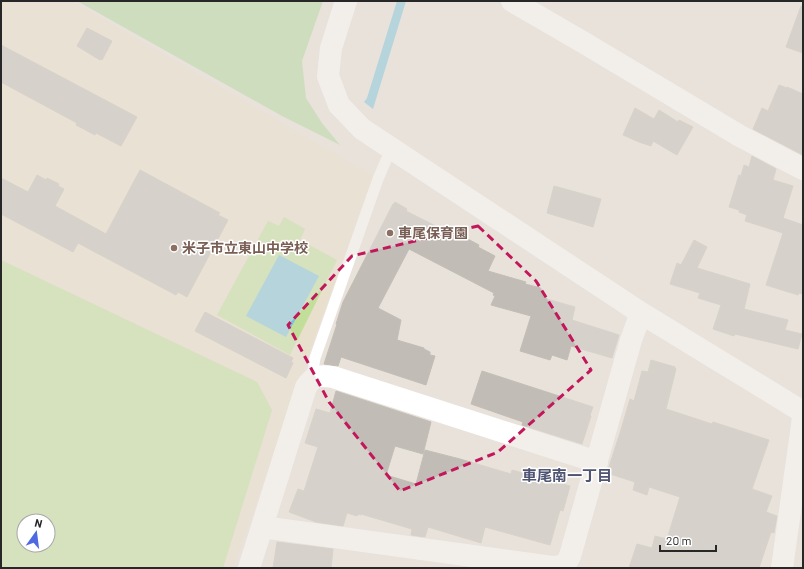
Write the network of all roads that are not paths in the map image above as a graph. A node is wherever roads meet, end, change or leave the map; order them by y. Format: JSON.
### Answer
{"nodes":[{"id":1,"x":346,"y":1,"type":"edge"},
{"id":2,"x":512,"y":1,"type":"edge"},
{"id":3,"x":391,"y":149,"type":"junction"},
{"id":4,"x":803,"y":169,"type":"edge"},
{"id":5,"x":641,"y":313,"type":"junction"},
{"id":6,"x":311,"y":380,"type":"junction"},
{"id":7,"x":803,"y":412,"type":"edge"},
{"id":8,"x":803,"y":418,"type":"edge"},
{"id":9,"x":596,"y":462,"type":"junction"},
{"id":10,"x":262,"y":527,"type":"junction"},
{"id":11,"x":466,"y":562,"type":"edge"},
{"id":12,"x":248,"y":568,"type":"edge"},
{"id":13,"x":782,"y":568,"type":"edge"}],
"edges":[{"from":1,"to":3,"type":"street"},
{"from":2,"to":4,"type":"street"},
{"from":3,"to":5,"type":"street"},
{"from":3,"to":6,"type":"lane"},
{"from":5,"to":7,"type":"street"},
{"from":5,"to":9,"type":"street"},
{"from":6,"to":9,"type":"street"},
{"from":6,"to":10,"type":"street"},
{"from":8,"to":13,"type":"street"},
{"from":9,"to":11,"type":"street"},
{"from":10,"to":11,"type":"street"},
{"from":10,"to":12,"type":"street"}]}
